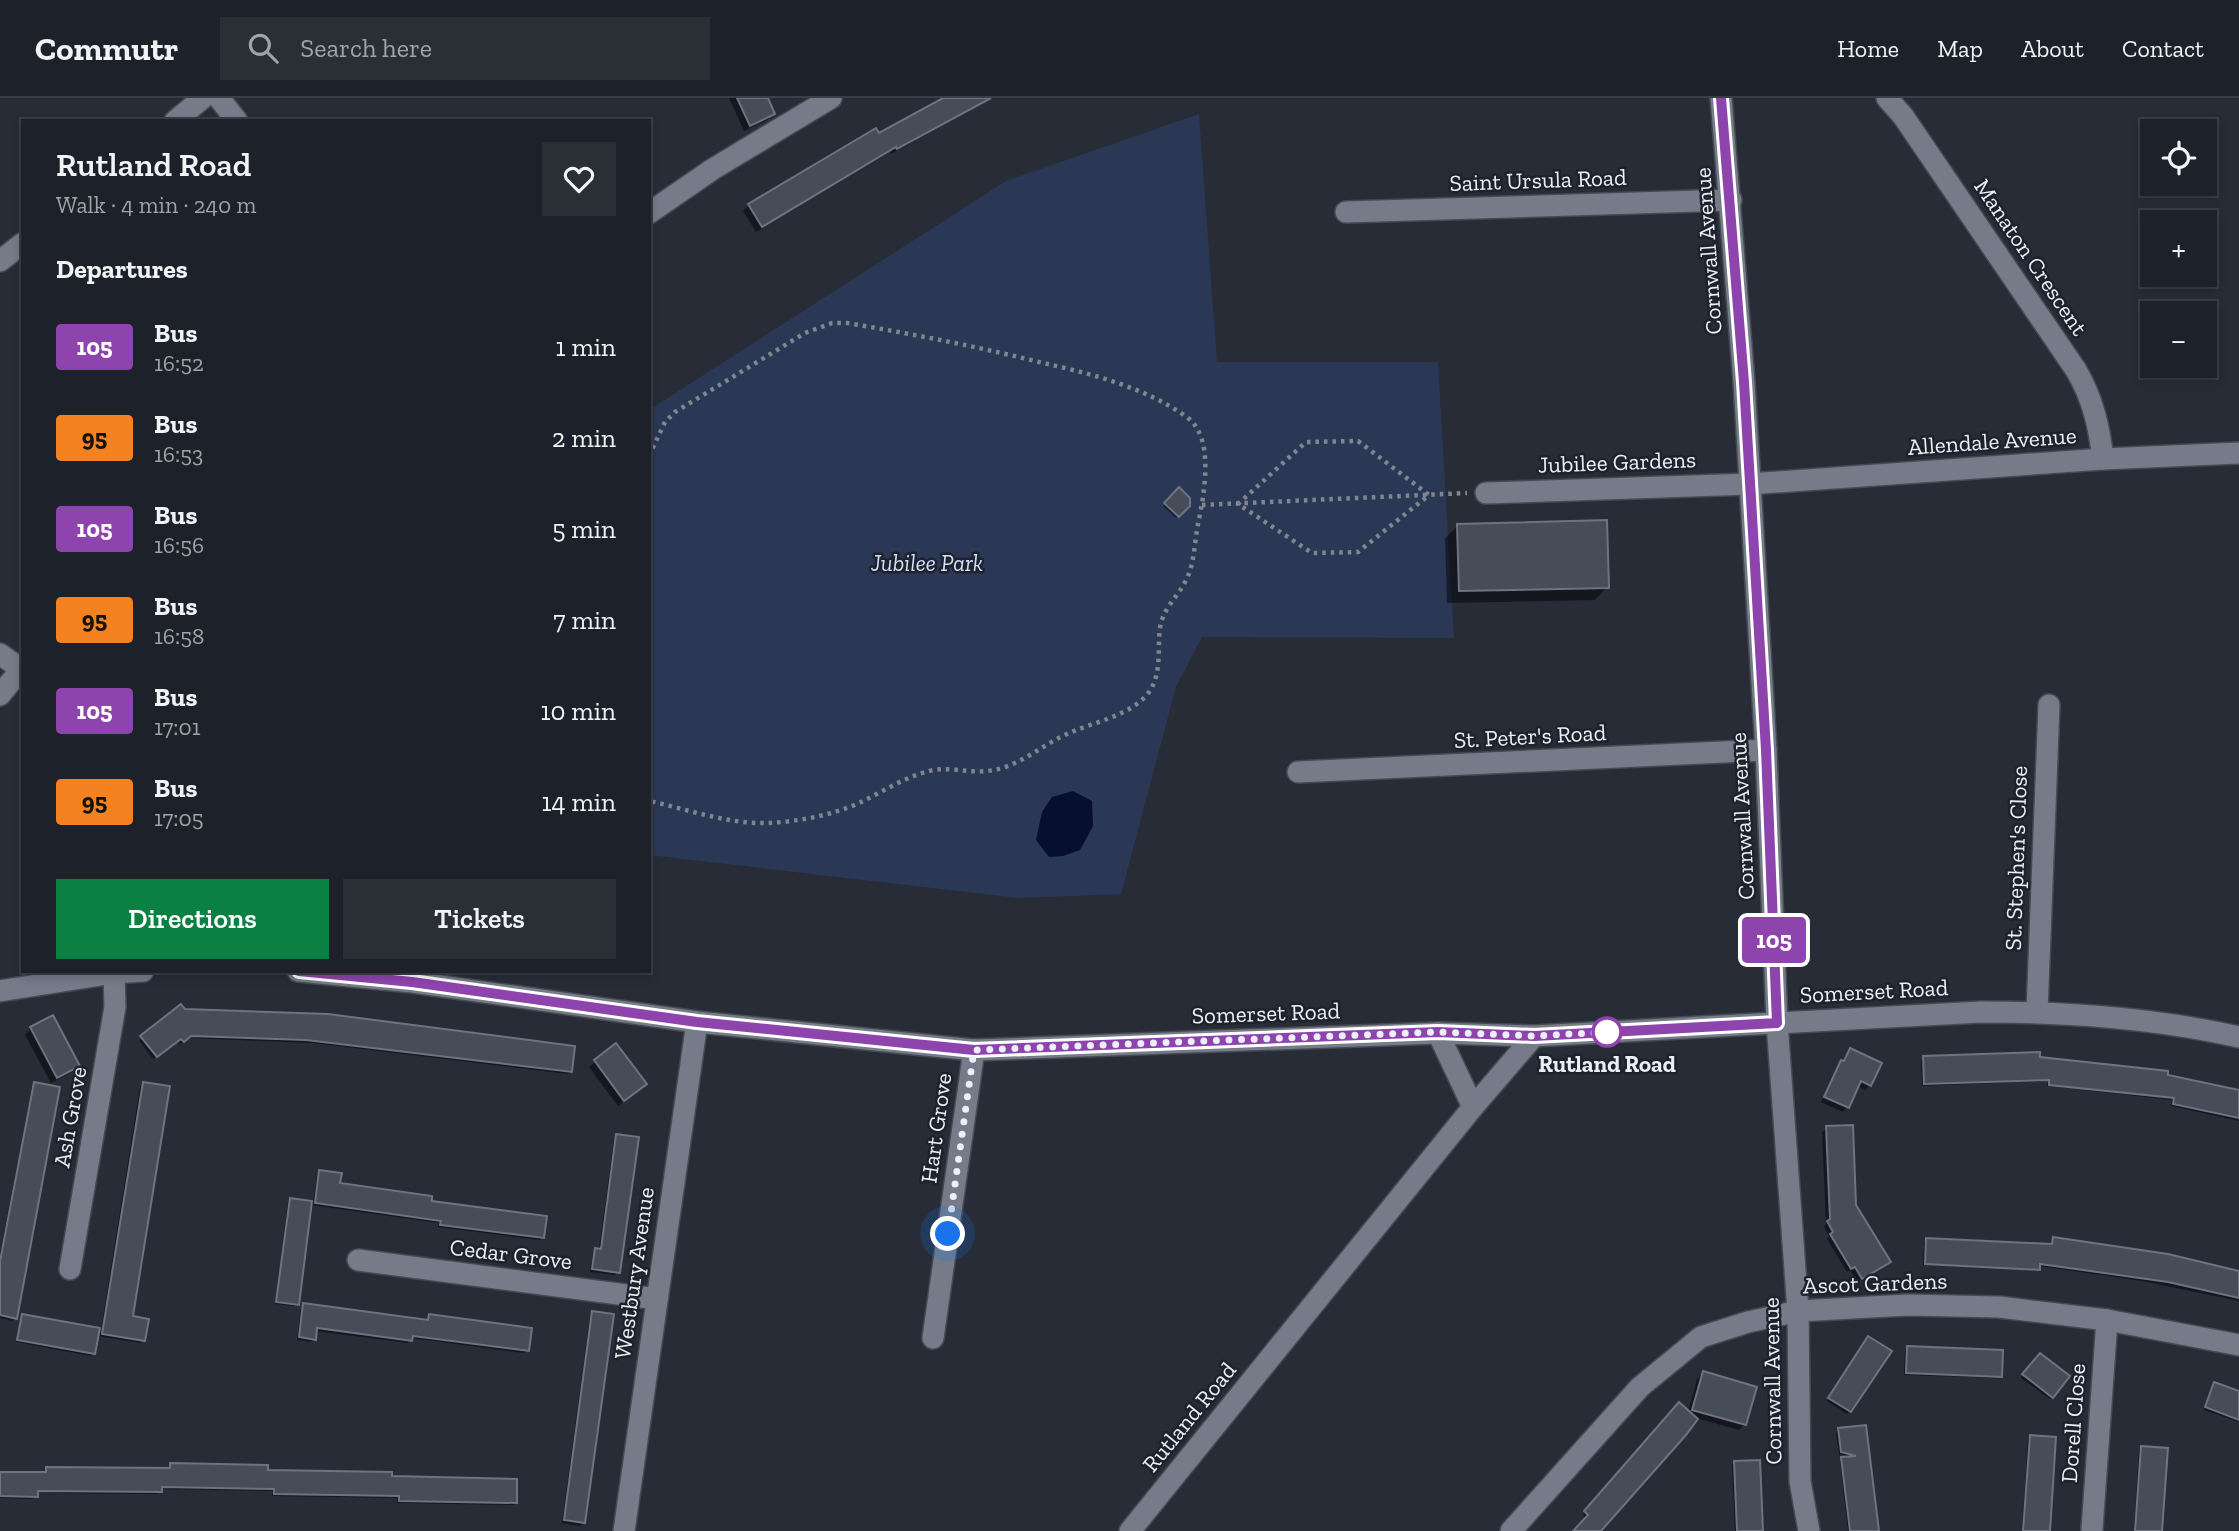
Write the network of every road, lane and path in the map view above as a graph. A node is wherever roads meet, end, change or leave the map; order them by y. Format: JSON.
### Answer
{"nodes":[{"id":1,"x":203,"y":98,"type":"edge"},
{"id":2,"x":219,"y":98,"type":"edge"},
{"id":3,"x":1721,"y":98,"type":"edge"},
{"id":4,"x":1887,"y":98,"type":"edge"},
{"id":5,"x":828,"y":99,"type":"edge"},
{"id":6,"x":177,"y":119,"type":"edge"},
{"id":7,"x":235,"y":119,"type":"edge"},
{"id":8,"x":1731,"y":200,"type":"junction"},
{"id":9,"x":651,"y":212,"type":"edge"},
{"id":10,"x":1346,"y":212,"type":"dead end"},
{"id":11,"x":21,"y":245,"type":"edge"},
{"id":12,"x":0,"y":261,"type":"edge"},
{"id":13,"x":651,"y":452,"type":"edge"},
{"id":14,"x":2239,"y":453,"type":"edge"},
{"id":15,"x":2103,"y":459,"type":"junction"},
{"id":16,"x":1749,"y":484,"type":"junction"},
{"id":17,"x":1486,"y":493,"type":"joint"},
{"id":18,"x":1429,"y":495,"type":"junction"},
{"id":19,"x":1238,"y":503,"type":"junction"},
{"id":20,"x":1202,"y":505,"type":"junction"},
{"id":21,"x":0,"y":654,"type":"edge"},
{"id":22,"x":21,"y":667,"type":"edge"},
{"id":23,"x":21,"y":669,"type":"edge"},
{"id":24,"x":0,"y":695,"type":"edge"},
{"id":25,"x":2049,"y":705,"type":"dead end"},
{"id":26,"x":1766,"y":750,"type":"junction"},
{"id":27,"x":1297,"y":772,"type":"dead end"},
{"id":28,"x":651,"y":801,"type":"edge"},
{"id":29,"x":114,"y":973,"type":"edge"},
{"id":30,"x":319,"y":973,"type":"edge"},
{"id":31,"x":0,"y":991,"type":"edge"},
{"id":32,"x":2036,"y":1012,"type":"junction"},
{"id":33,"x":697,"y":1022,"type":"junction"},
{"id":34,"x":1777,"y":1023,"type":"junction"},
{"id":35,"x":1438,"y":1032,"type":"junction"},
{"id":36,"x":1534,"y":1036,"type":"junction"},
{"id":37,"x":2239,"y":1037,"type":"edge"},
{"id":38,"x":974,"y":1050,"type":"junction"},
{"id":39,"x":1473,"y":1107,"type":"junction"},
{"id":40,"x":358,"y":1260,"type":"dead end"},
{"id":41,"x":70,"y":1269,"type":"dead end"},
{"id":42,"x":657,"y":1299,"type":"junction"},
{"id":43,"x":1798,"y":1311,"type":"junction"},
{"id":44,"x":2107,"y":1320,"type":"junction"},
{"id":45,"x":933,"y":1338,"type":"dead end"},
{"id":46,"x":2239,"y":1345,"type":"edge"},
{"id":47,"x":2092,"y":1529,"type":"dead end"},
{"id":48,"x":624,"y":1531,"type":"edge"},
{"id":49,"x":1130,"y":1531,"type":"edge"},
{"id":50,"x":1511,"y":1531,"type":"edge"},
{"id":51,"x":1809,"y":1531,"type":"edge"}],
"edges":[{"from":1,"to":6,"type":"street"},
{"from":2,"to":7,"type":"street"},
{"from":3,"to":8,"type":"street","name":"Cornwall Avenue"},
{"from":4,"to":15,"type":"street","name":"Manaton Crescent"},
{"from":5,"to":9,"type":"street"},
{"from":8,"to":10,"type":"street","name":"Saint Ursula Road"},
{"from":8,"to":16,"type":"street","name":"Cornwall Avenue"},
{"from":11,"to":12,"type":"street"},
{"from":13,"to":20,"type":"path"},
{"from":14,"to":15,"type":"street","name":"Allendale Avenue"},
{"from":15,"to":16,"type":"street","name":"Allendale Avenue"},
{"from":16,"to":17,"type":"street","name":"Jubilee Gardens"},
{"from":16,"to":26,"type":"street","name":"Cornwall Avenue"},
{"from":17,"to":18,"type":"path"},
{"from":18,"to":19,"type":"path"},
{"from":18,"to":19,"type":"path"},
{"from":18,"to":19,"type":"path"},
{"from":19,"to":20,"type":"path"},
{"from":20,"to":28,"type":"path"},
{"from":21,"to":22,"type":"street"},
{"from":23,"to":24,"type":"street"},
{"from":25,"to":32,"type":"street","name":"St. Stephen's Close"},
{"from":26,"to":27,"type":"street","name":"St. Peter's Road"},
{"from":26,"to":34,"type":"street","name":"Cornwall Avenue"},
{"from":29,"to":31,"type":"street"},
{"from":29,"to":41,"type":"street","name":"Ash Grove"},
{"from":30,"to":33,"type":"street","name":"Somerset Road"},
{"from":32,"to":34,"type":"street","name":"Somerset Road"},
{"from":32,"to":37,"type":"street","name":"Somerset Road"},
{"from":33,"to":38,"type":"street","name":"Somerset Road"},
{"from":33,"to":42,"type":"street","name":"Westbury Avenue"},
{"from":34,"to":36,"type":"street","name":"Somerset Road"},
{"from":34,"to":43,"type":"street","name":"Cornwall Avenue"},
{"from":35,"to":36,"type":"street","name":"Somerset Road"},
{"from":35,"to":38,"type":"street","name":"Somerset Road"},
{"from":35,"to":39,"type":"street"},
{"from":36,"to":39,"type":"street","name":"Rutland Road"},
{"from":38,"to":45,"type":"street","name":"Hart Grove"},
{"from":39,"to":49,"type":"street","name":"Rutland Road"},
{"from":40,"to":42,"type":"street","name":"Cedar Grove"},
{"from":42,"to":48,"type":"street","name":"Westbury Avenue"},
{"from":43,"to":44,"type":"street","name":"Ascot Gardens"},
{"from":43,"to":50,"type":"street","name":"Ascot Gardens"},
{"from":43,"to":51,"type":"street","name":"Cornwall Avenue"},
{"from":44,"to":46,"type":"street","name":"Ascot Gardens"},
{"from":44,"to":47,"type":"street","name":"Dorell Close"}]}
